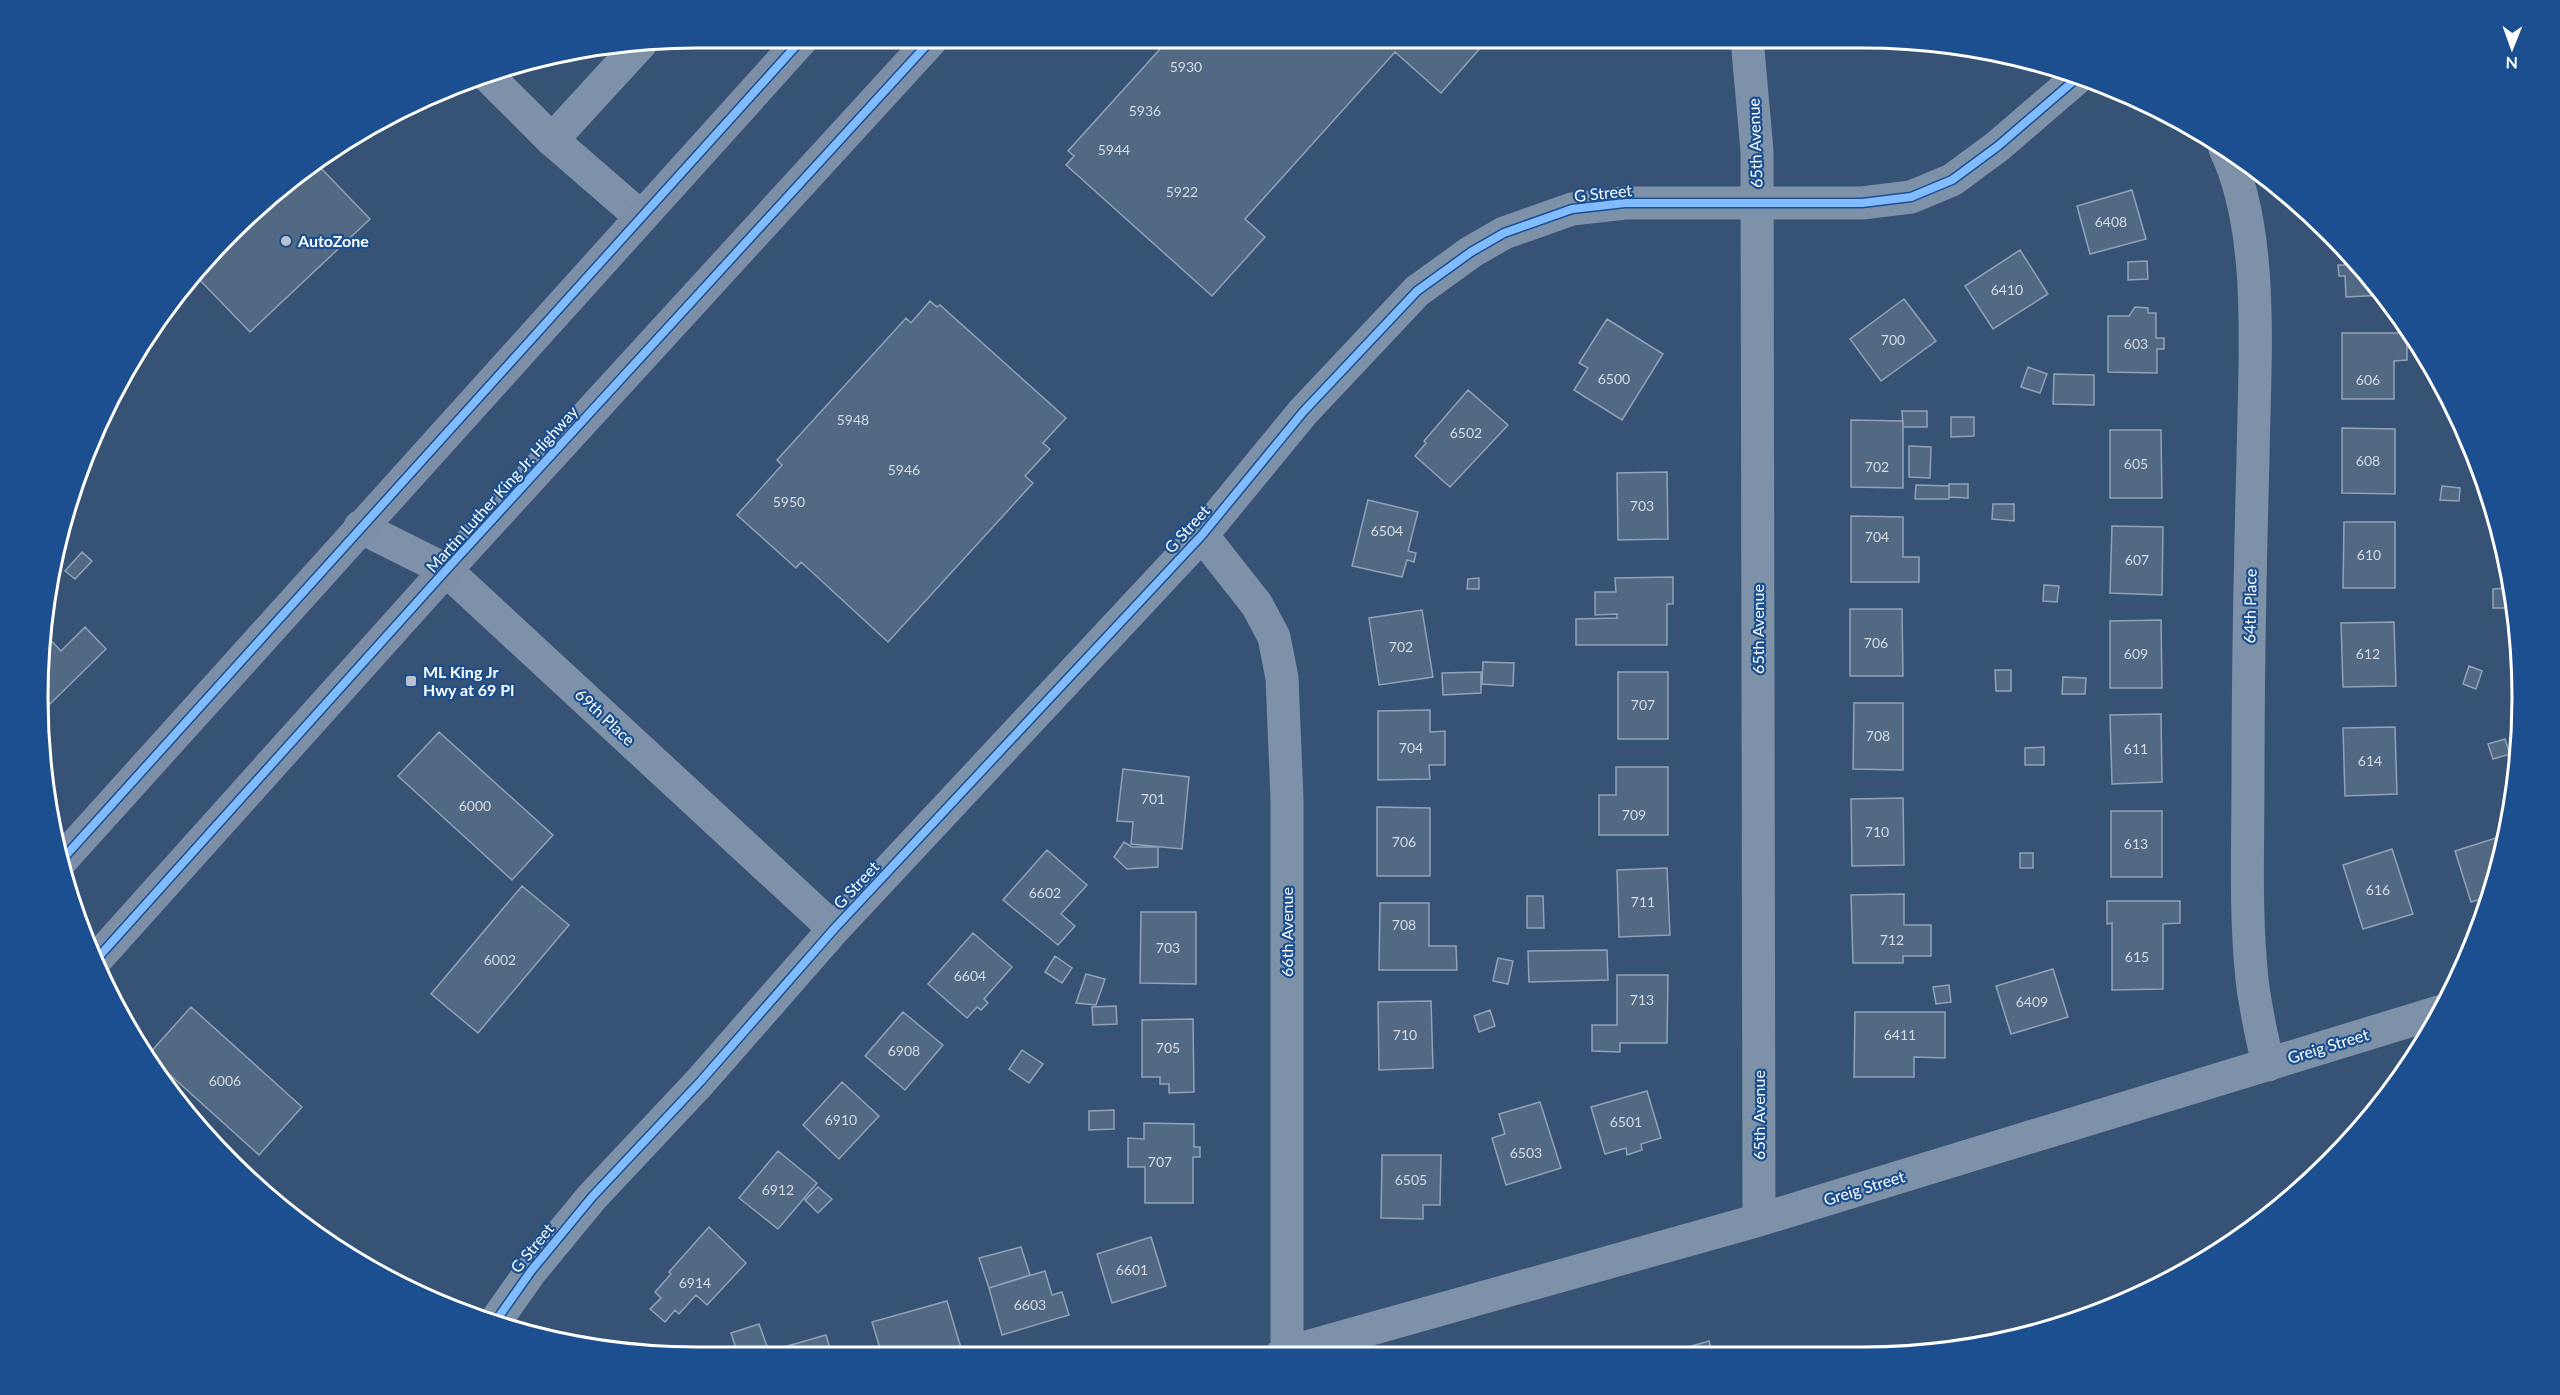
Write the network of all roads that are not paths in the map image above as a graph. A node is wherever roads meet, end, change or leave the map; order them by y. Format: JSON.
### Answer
{"nodes":[{"id":1,"x":794,"y":48,"type":"edge"},
{"id":2,"x":924,"y":48,"type":"edge"},
{"id":3,"x":1748,"y":48,"type":"edge"},
{"id":4,"x":633,"y":52,"type":"edge"},
{"id":5,"x":493,"y":81,"type":"edge"},
{"id":6,"x":2072,"y":82,"type":"edge"},
{"id":7,"x":552,"y":140,"type":"junction"},
{"id":8,"x":2232,"y":164,"type":"edge"},
{"id":9,"x":1757,"y":202,"type":"junction"},
{"id":10,"x":641,"y":216,"type":"junction"},
{"id":11,"x":360,"y":527,"type":"junction"},
{"id":12,"x":1202,"y":535,"type":"junction"},
{"id":13,"x":446,"y":570,"type":"junction"},
{"id":14,"x":67,"y":853,"type":"edge"},
{"id":15,"x":834,"y":929,"type":"junction"},
{"id":16,"x":101,"y":954,"type":"edge"},
{"id":17,"x":2429,"y":1015,"type":"edge"},
{"id":18,"x":2268,"y":1065,"type":"junction"},
{"id":19,"x":1759,"y":1220,"type":"junction"},
{"id":20,"x":499,"y":1316,"type":"edge"},
{"id":21,"x":1284,"y":1347,"type":"edge"},
{"id":22,"x":1305,"y":1347,"type":"edge"}],
"edges":[{"from":1,"to":10,"type":"main road"},
{"from":2,"to":13,"type":"main road","name":"Martin Luther King Jr. Highway"},
{"from":3,"to":9,"type":"street","name":"65th Avenue"},
{"from":4,"to":7,"type":"street"},
{"from":5,"to":7,"type":"street"},
{"from":6,"to":9,"type":"street","name":"G Street"},
{"from":7,"to":10,"type":"street"},
{"from":8,"to":18,"type":"street","name":"64th Place"},
{"from":9,"to":12,"type":"street","name":"G Street"},
{"from":9,"to":19,"type":"street","name":"65th Avenue"},
{"from":10,"to":11,"type":"main road"},
{"from":11,"to":13,"type":"street","name":"69th Place"},
{"from":11,"to":14,"type":"main road"},
{"from":12,"to":15,"type":"street","name":"G Street"},
{"from":12,"to":21,"type":"street","name":"66th Avenue"},
{"from":13,"to":15,"type":"street","name":"69th Place"},
{"from":13,"to":16,"type":"main road","name":"Martin Luther King Jr. Highway"},
{"from":15,"to":20,"type":"street","name":"G Street"},
{"from":17,"to":18,"type":"street","name":"Greig Street"},
{"from":18,"to":19,"type":"street","name":"Greig Street"},
{"from":19,"to":22,"type":"street","name":"Greig Street"}]}
